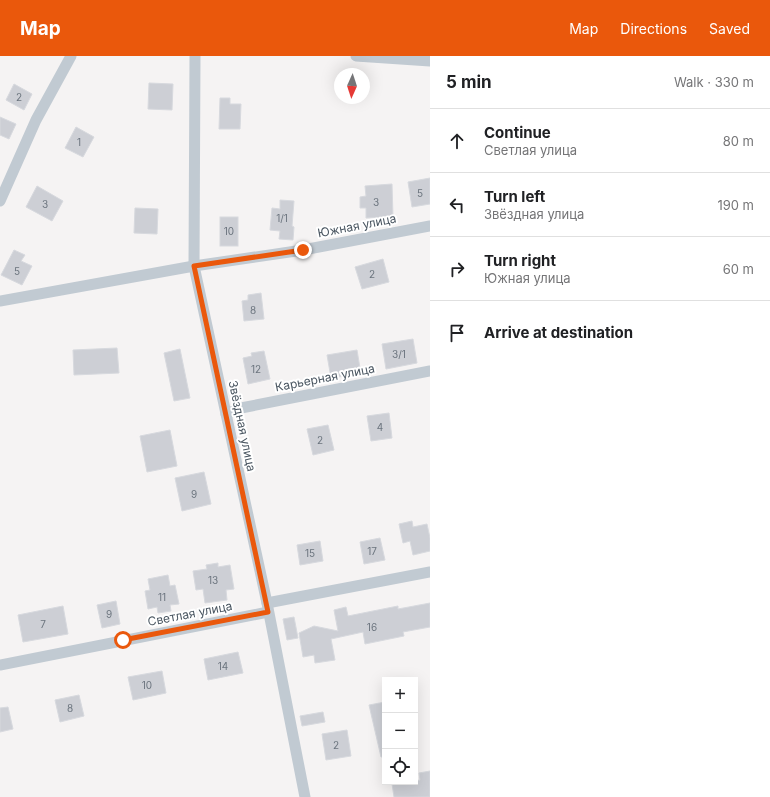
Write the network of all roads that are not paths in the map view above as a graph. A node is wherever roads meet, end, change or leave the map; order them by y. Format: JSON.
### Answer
{"nodes":[{"id":1,"x":71,"y":56,"type":"edge"},
{"id":2,"x":195,"y":56,"type":"edge"},
{"id":3,"x":356,"y":56,"type":"edge"},
{"id":4,"x":430,"y":61,"type":"edge"},
{"id":5,"x":0,"y":201,"type":"edge"},
{"id":6,"x":430,"y":226,"type":"edge"},
{"id":7,"x":194,"y":266,"type":"junction"},
{"id":8,"x":0,"y":300,"type":"edge"},
{"id":9,"x":430,"y":371,"type":"edge"},
{"id":10,"x":226,"y":414,"type":"junction"},
{"id":11,"x":430,"y":572,"type":"edge"},
{"id":12,"x":267,"y":607,"type":"junction"},
{"id":13,"x":0,"y":665,"type":"edge"},
{"id":14,"x":305,"y":797,"type":"edge"}],
"edges":[{"from":1,"to":5,"type":"street"},
{"from":2,"to":7,"type":"street","name":"Звёздная улица"},
{"from":3,"to":4,"type":"street"},
{"from":6,"to":7,"type":"street","name":"Южная улица"},
{"from":7,"to":8,"type":"street","name":"Южная улица"},
{"from":7,"to":10,"type":"street","name":"Звёздная улица"},
{"from":9,"to":10,"type":"street","name":"Карьерная улица"},
{"from":10,"to":12,"type":"street","name":"Звёздная улица"},
{"from":11,"to":12,"type":"street","name":"Светлая улица"},
{"from":12,"to":13,"type":"street","name":"Светлая улица"},
{"from":12,"to":14,"type":"street","name":"Звёздная улица"}]}
